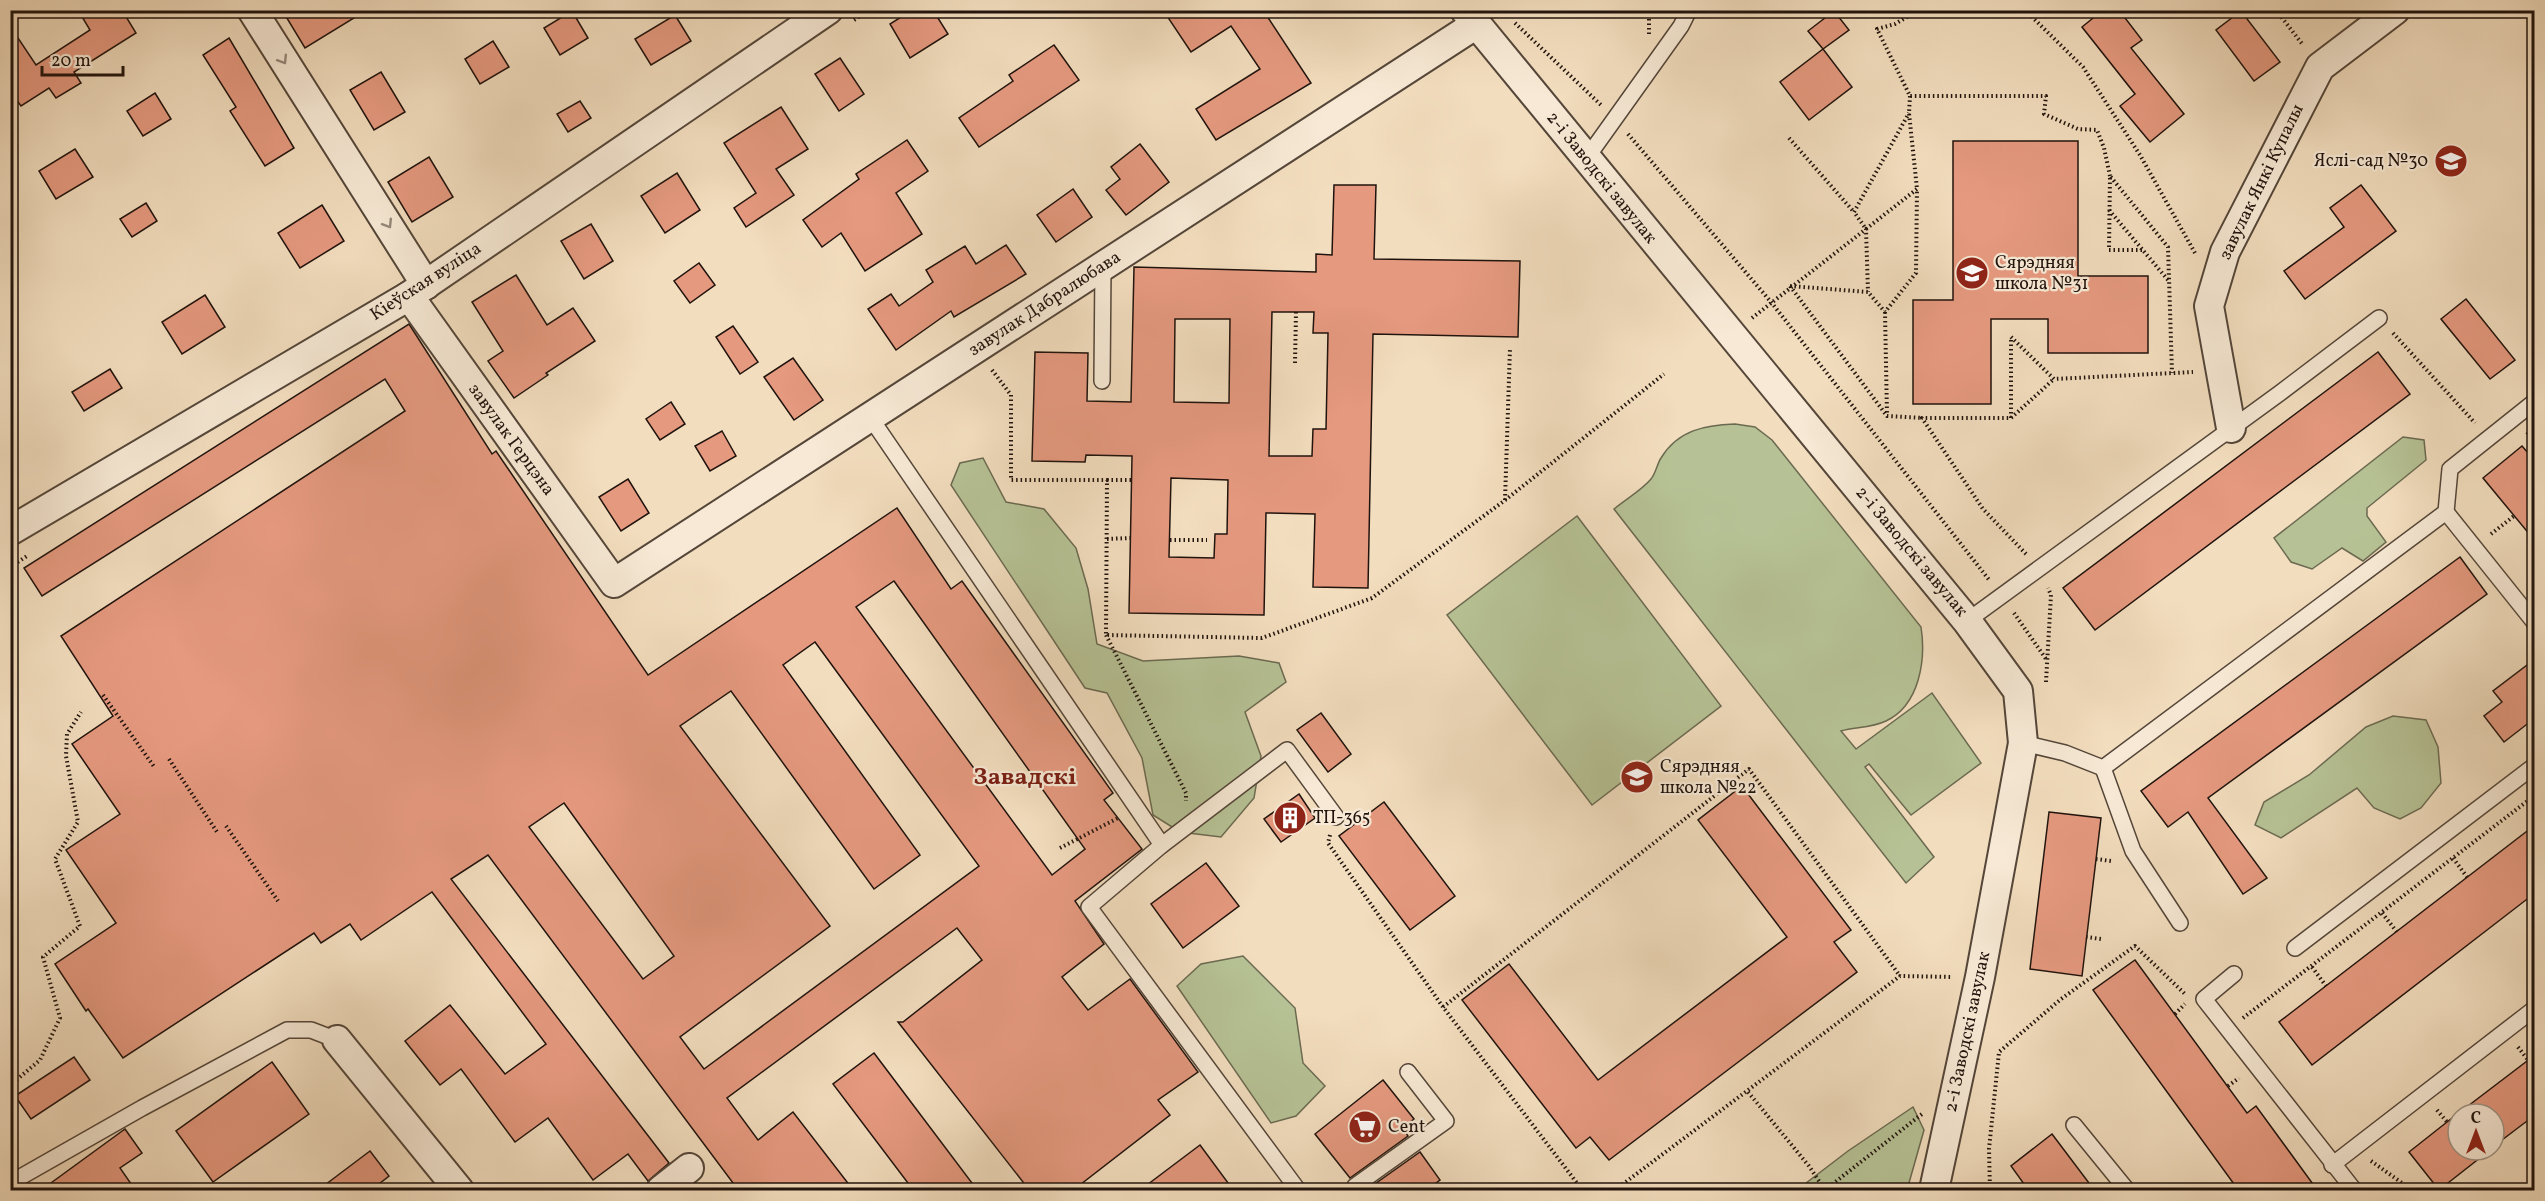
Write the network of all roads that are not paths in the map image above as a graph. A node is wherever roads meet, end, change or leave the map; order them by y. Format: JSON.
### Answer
{"nodes":[{"id":1,"x":252,"y":10,"type":"edge"},
{"id":2,"x":828,"y":10,"type":"edge"},
{"id":3,"x":1689,"y":10,"type":"edge"},
{"id":4,"x":2395,"y":10,"type":"edge"},
{"id":5,"x":1470,"y":18,"type":"edge"},
{"id":6,"x":1586,"y":159,"type":"junction"},
{"id":7,"x":1103,"y":266,"type":"junction"},
{"id":8,"x":418,"y":290,"type":"junction"},
{"id":9,"x":2379,"y":318,"type":"road end"},
{"id":10,"x":1102,"y":381,"type":"dead end"},
{"id":11,"x":2535,"y":402,"type":"edge"},
{"id":12,"x":870,"y":417,"type":"junction"},
{"id":13,"x":2231,"y":428,"type":"junction"},
{"id":14,"x":2446,"y":512,"type":"junction"},
{"id":15,"x":10,"y":531,"type":"edge"},
{"id":16,"x":614,"y":583,"type":"joint"},
{"id":17,"x":1967,"y":621,"type":"junction"},
{"id":18,"x":2535,"y":622,"type":"edge"},
{"id":19,"x":2023,"y":743,"type":"junction"},
{"id":20,"x":2535,"y":766,"type":"edge"},
{"id":21,"x":2103,"y":768,"type":"junction"},
{"id":22,"x":1336,"y":817,"type":"road end"},
{"id":23,"x":1162,"y":845,"type":"junction"},
{"id":24,"x":2180,"y":923,"type":"dead end"},
{"id":25,"x":2295,"y":948,"type":"dead end"},
{"id":26,"x":2235,"y":974,"type":"dead end"},
{"id":27,"x":2535,"y":1009,"type":"edge"},
{"id":28,"x":338,"y":1040,"type":"joint"},
{"id":29,"x":1408,"y":1072,"type":"dead end"},
{"id":30,"x":2074,"y":1125,"type":"dead end"},
{"id":31,"x":2332,"y":1165,"type":"junction"},
{"id":32,"x":689,"y":1168,"type":"dead end"},
{"id":33,"x":10,"y":1183,"type":"edge"},
{"id":34,"x":459,"y":1191,"type":"edge"},
{"id":35,"x":661,"y":1191,"type":"edge"},
{"id":36,"x":1298,"y":1191,"type":"edge"},
{"id":37,"x":1354,"y":1191,"type":"edge"},
{"id":38,"x":1934,"y":1191,"type":"edge"},
{"id":39,"x":2127,"y":1191,"type":"edge"},
{"id":40,"x":2354,"y":1191,"type":"edge"}],
"edges":[{"from":1,"to":8,"type":"street","name":"завулак Герцэна","one_way":true},
{"from":2,"to":8,"type":"street","name":"Кіеўская вуліца"},
{"from":3,"to":6,"type":"lane"},
{"from":4,"to":13,"type":"street","name":"завулак Янкі Купалы"},
{"from":5,"to":6,"type":"street","name":"2-і Заводскі завулак"},
{"from":5,"to":7,"type":"street","name":"завулак Дабралюбава"},
{"from":6,"to":17,"type":"street","name":"2-і Заводскі завулак"},
{"from":7,"to":10,"type":"lane"},
{"from":7,"to":12,"type":"street","name":"завулак Дабралюбава"},
{"from":8,"to":15,"type":"street","name":"Кіеўская вуліца"},
{"from":8,"to":16,"type":"street","name":"завулак Герцэна"},
{"from":9,"to":13,"type":"lane"},
{"from":11,"to":14,"type":"lane"},
{"from":12,"to":16,"type":"street","name":"завулак Дабралюбава"},
{"from":12,"to":23,"type":"lane"},
{"from":13,"to":17,"type":"lane"},
{"from":14,"to":18,"type":"lane"},
{"from":14,"to":21,"type":"lane"},
{"from":17,"to":19,"type":"street","name":"2-і Заводскі завулак"},
{"from":19,"to":21,"type":"lane"},
{"from":19,"to":38,"type":"street","name":"2-і Заводскі завулак"},
{"from":20,"to":25,"type":"lane"},
{"from":21,"to":24,"type":"lane"},
{"from":22,"to":23,"type":"lane"},
{"from":23,"to":36,"type":"lane"},
{"from":26,"to":31,"type":"lane"},
{"from":27,"to":31,"type":"lane"},
{"from":28,"to":33,"type":"lane"},
{"from":28,"to":34,"type":"street"},
{"from":29,"to":37,"type":"lane"},
{"from":30,"to":39,"type":"lane"},
{"from":31,"to":40,"type":"lane"},
{"from":32,"to":35,"type":"street"}]}
